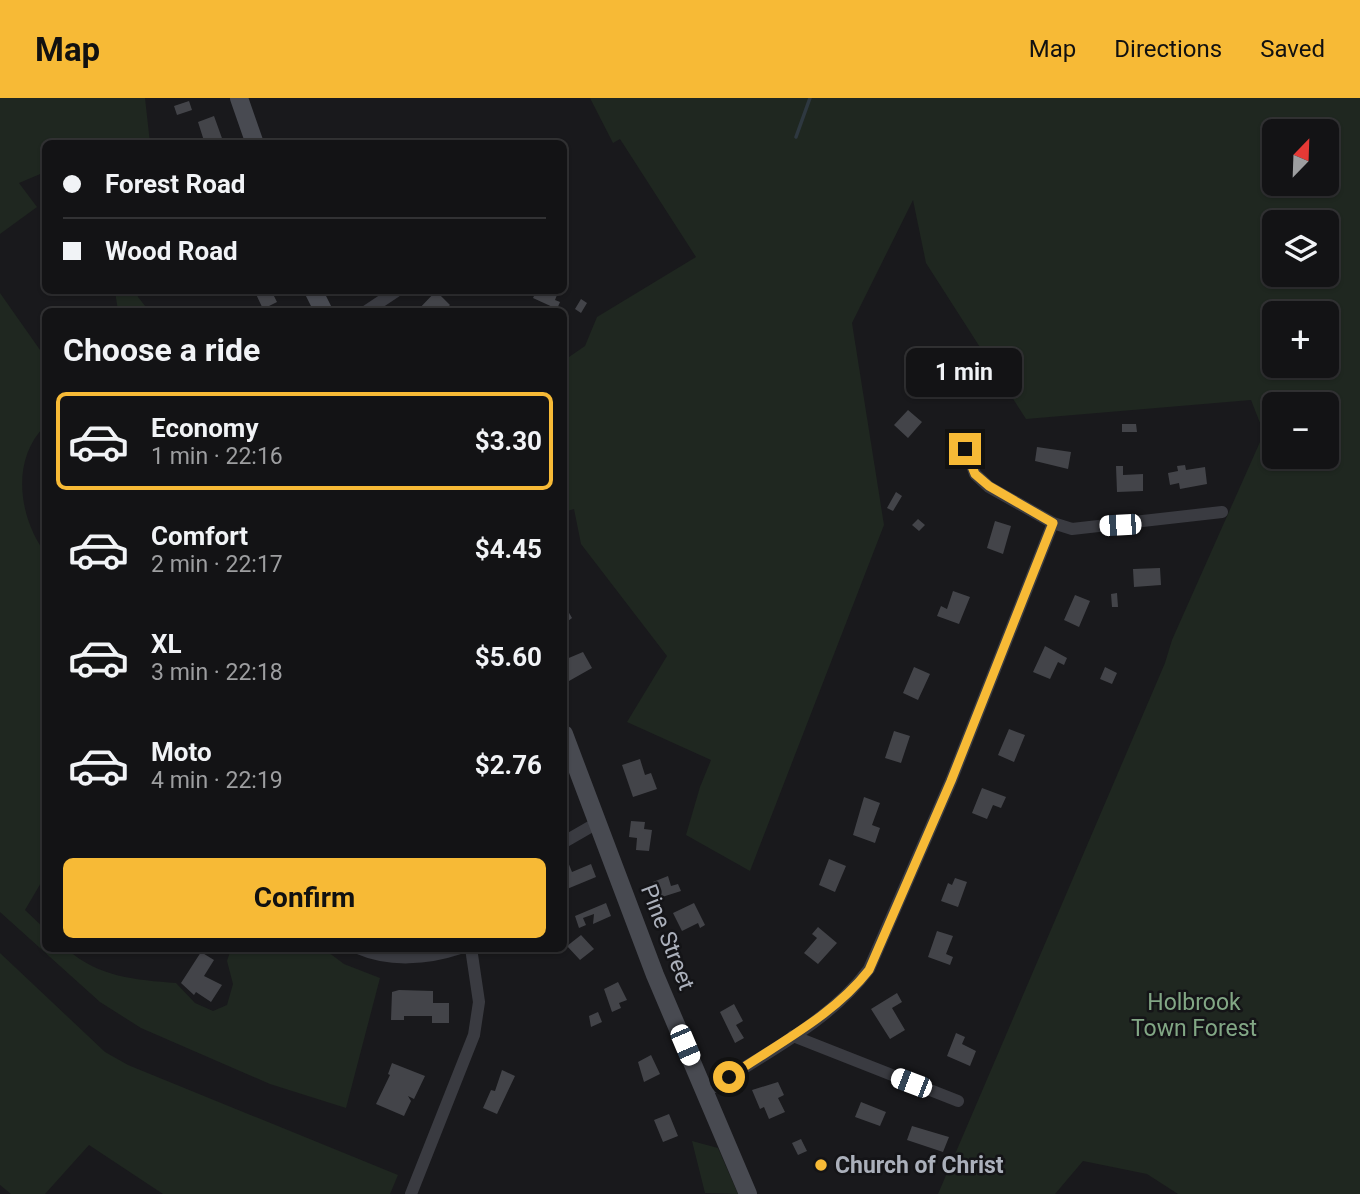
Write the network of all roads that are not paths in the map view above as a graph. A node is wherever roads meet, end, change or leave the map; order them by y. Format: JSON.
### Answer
{"nodes":[{"id":1,"x":239,"y":98,"type":"edge"},
{"id":2,"x":253,"y":140,"type":"edge"},
{"id":3,"x":392,"y":294,"type":"edge"},
{"id":4,"x":371,"y":308,"type":"edge"},
{"id":5,"x":965,"y":449,"type":"dead end"},
{"id":6,"x":1222,"y":512,"type":"dead end"},
{"id":7,"x":1053,"y":523,"type":"junction"},
{"id":8,"x":567,"y":742,"type":"edge"},
{"id":9,"x":597,"y":823,"type":"junction"},
{"id":10,"x":567,"y":840,"type":"edge"},
{"id":11,"x":368,"y":952,"type":"edge"},
{"id":12,"x":441,"y":952,"type":"edge"},
{"id":13,"x":472,"y":952,"type":"edge"},
{"id":14,"x":793,"y":1036,"type":"junction"},
{"id":15,"x":706,"y":1092,"type":"junction"},
{"id":16,"x":958,"y":1101,"type":"dead end"},
{"id":17,"x":411,"y":1194,"type":"edge"},
{"id":18,"x":748,"y":1194,"type":"edge"}],
"edges":[{"from":1,"to":2,"type":"main road"},
{"from":3,"to":4,"type":"street"},
{"from":5,"to":7,"type":"street"},
{"from":6,"to":7,"type":"street"},
{"from":7,"to":14,"type":"street"},
{"from":8,"to":9,"type":"main road","name":"Pine Street"},
{"from":9,"to":10,"type":"street"},
{"from":9,"to":15,"type":"main road","name":"Pine Street"},
{"from":11,"to":12,"type":"street"},
{"from":13,"to":17,"type":"street"},
{"from":14,"to":15,"type":"street"},
{"from":14,"to":16,"type":"street"},
{"from":15,"to":18,"type":"main road","name":"Pine Street"}]}
